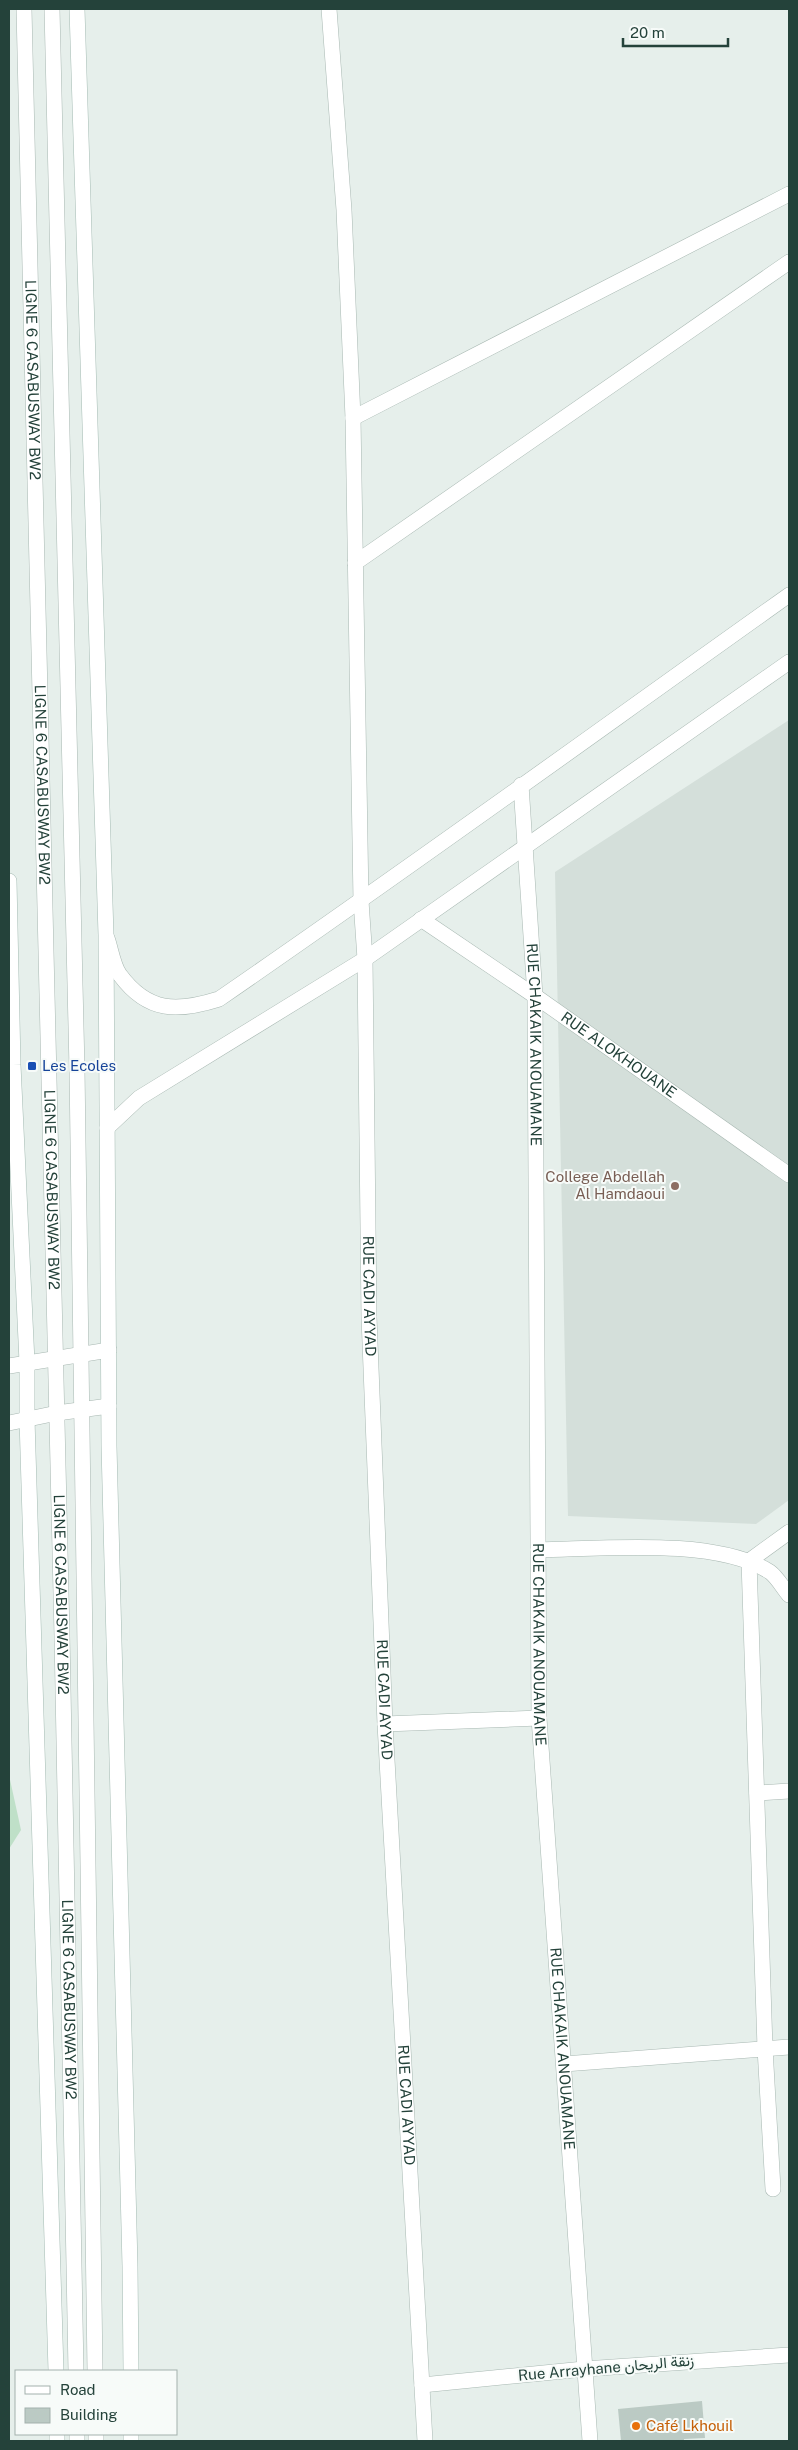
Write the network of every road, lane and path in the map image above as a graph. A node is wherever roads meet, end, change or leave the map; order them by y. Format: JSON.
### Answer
{"nodes":[{"id":1,"x":24,"y":9,"type":"edge"},
{"id":2,"x":52,"y":9,"type":"edge"},
{"id":3,"x":78,"y":9,"type":"edge"},
{"id":4,"x":329,"y":9,"type":"edge"},
{"id":5,"x":789,"y":194,"type":"edge"},
{"id":6,"x":789,"y":262,"type":"edge"},
{"id":7,"x":352,"y":418,"type":"junction"},
{"id":8,"x":355,"y":563,"type":"junction"},
{"id":9,"x":789,"y":595,"type":"edge"},
{"id":10,"x":789,"y":662,"type":"edge"},
{"id":11,"x":521,"y":785,"type":"junction"},
{"id":12,"x":524,"y":846,"type":"junction"},
{"id":13,"x":9,"y":881,"type":"edge"},
{"id":14,"x":361,"y":901,"type":"junction"},
{"id":15,"x":421,"y":919,"type":"junction"},
{"id":16,"x":106,"y":935,"type":"junction"},
{"id":17,"x":365,"y":959,"type":"junction"},
{"id":18,"x":534,"y":996,"type":"junction"},
{"id":19,"x":11,"y":1065,"type":"edge"},
{"id":20,"x":108,"y":1128,"type":"junction"},
{"id":21,"x":789,"y":1175,"type":"edge"},
{"id":22,"x":108,"y":1350,"type":"junction"},
{"id":23,"x":81,"y":1354,"type":"junction"},
{"id":24,"x":56,"y":1359,"type":"junction"},
{"id":25,"x":27,"y":1362,"type":"junction"},
{"id":26,"x":9,"y":1366,"type":"edge"},
{"id":27,"x":109,"y":1406,"type":"junction"},
{"id":28,"x":82,"y":1410,"type":"junction"},
{"id":29,"x":57,"y":1413,"type":"junction"},
{"id":30,"x":27,"y":1419,"type":"junction"},
{"id":31,"x":9,"y":1423,"type":"edge"},
{"id":32,"x":789,"y":1532,"type":"edge"},
{"id":33,"x":538,"y":1550,"type":"junction"},
{"id":34,"x":749,"y":1561,"type":"junction"},
{"id":35,"x":789,"y":1595,"type":"edge"},
{"id":36,"x":539,"y":1718,"type":"junction"},
{"id":37,"x":385,"y":1724,"type":"junction"},
{"id":38,"x":789,"y":1791,"type":"edge"},
{"id":39,"x":756,"y":1793,"type":"junction"},
{"id":40,"x":789,"y":2047,"type":"edge"},
{"id":41,"x":765,"y":2048,"type":"junction"},
{"id":42,"x":564,"y":2064,"type":"junction"},
{"id":43,"x":774,"y":2189,"type":"dead end"},
{"id":44,"x":789,"y":2355,"type":"edge"},
{"id":45,"x":584,"y":2368,"type":"junction"},
{"id":46,"x":56,"y":2370,"type":"edge"},
{"id":47,"x":76,"y":2370,"type":"edge"},
{"id":48,"x":95,"y":2370,"type":"edge"},
{"id":49,"x":131,"y":2370,"type":"edge"},
{"id":50,"x":422,"y":2385,"type":"junction"},
{"id":51,"x":425,"y":2441,"type":"edge"},
{"id":52,"x":590,"y":2441,"type":"edge"}],
"edges":[{"from":1,"to":24,"type":"street","name":"LIGNE 6 CASABUSWAY BW2"},
{"from":2,"to":23,"type":"street","name":"LIGNE 6 CASABUSWAY BW2"},
{"from":3,"to":16,"type":"street"},
{"from":4,"to":7,"type":"street","name":"RUE CADI AYYAD"},
{"from":5,"to":7,"type":"street"},
{"from":6,"to":8,"type":"street"},
{"from":7,"to":8,"type":"street","name":"RUE CADI AYYAD"},
{"from":8,"to":14,"type":"street","name":"RUE CADI AYYAD"},
{"from":9,"to":11,"type":"street"},
{"from":10,"to":12,"type":"street"},
{"from":11,"to":12,"type":"street","name":"RUE CHAKAIK ANOUAMANE"},
{"from":11,"to":14,"type":"street"},
{"from":12,"to":15,"type":"street"},
{"from":12,"to":18,"type":"street","name":"RUE CHAKAIK ANOUAMANE"},
{"from":13,"to":19,"type":"street"},
{"from":14,"to":16,"type":"street"},
{"from":14,"to":17,"type":"street","name":"RUE CADI AYYAD"},
{"from":15,"to":17,"type":"street"},
{"from":15,"to":18,"type":"street","name":"RUE ALOKHOUANE"},
{"from":16,"to":20,"type":"street"},
{"from":17,"to":20,"type":"street"},
{"from":17,"to":37,"type":"street","name":"RUE CADI AYYAD"},
{"from":18,"to":21,"type":"street","name":"RUE ALOKHOUANE"},
{"from":18,"to":33,"type":"street","name":"RUE CHAKAIK ANOUAMANE"},
{"from":19,"to":25,"type":"street"},
{"from":20,"to":22,"type":"street"},
{"from":22,"to":23,"type":"street"},
{"from":22,"to":27,"type":"street"},
{"from":23,"to":24,"type":"street"},
{"from":23,"to":28,"type":"street","name":"LIGNE 6 CASABUSWAY BW2"},
{"from":24,"to":25,"type":"street"},
{"from":24,"to":29,"type":"street","name":"LIGNE 6 CASABUSWAY BW2"},
{"from":25,"to":26,"type":"street"},
{"from":25,"to":30,"type":"street"},
{"from":27,"to":28,"type":"street"},
{"from":27,"to":49,"type":"street"},
{"from":28,"to":29,"type":"street"},
{"from":28,"to":48,"type":"street","name":"LIGNE 6 CASABUSWAY BW2"},
{"from":29,"to":30,"type":"street"},
{"from":29,"to":47,"type":"street","name":"LIGNE 6 CASABUSWAY BW2"},
{"from":30,"to":31,"type":"street"},
{"from":30,"to":46,"type":"street"},
{"from":32,"to":34,"type":"street"},
{"from":33,"to":34,"type":"street"},
{"from":33,"to":36,"type":"street","name":"RUE CHAKAIK ANOUAMANE"},
{"from":34,"to":35,"type":"street"},
{"from":34,"to":39,"type":"street"},
{"from":36,"to":37,"type":"street"},
{"from":36,"to":42,"type":"street","name":"RUE CHAKAIK ANOUAMANE"},
{"from":37,"to":50,"type":"street","name":"RUE CADI AYYAD"},
{"from":38,"to":39,"type":"street"},
{"from":39,"to":41,"type":"street"},
{"from":40,"to":41,"type":"street"},
{"from":41,"to":42,"type":"street"},
{"from":41,"to":43,"type":"street"},
{"from":42,"to":45,"type":"street","name":"RUE CHAKAIK ANOUAMANE"},
{"from":44,"to":45,"type":"street","name":"Rue Arrayhane زنقة الريحان"},
{"from":45,"to":50,"type":"street","name":"Rue Arrayhane زنقة الريحان"},
{"from":45,"to":52,"type":"street","name":"RUE CHAKAIK ANOUAMANE"},
{"from":50,"to":51,"type":"street","name":"RUE CADI AYYAD"}]}
